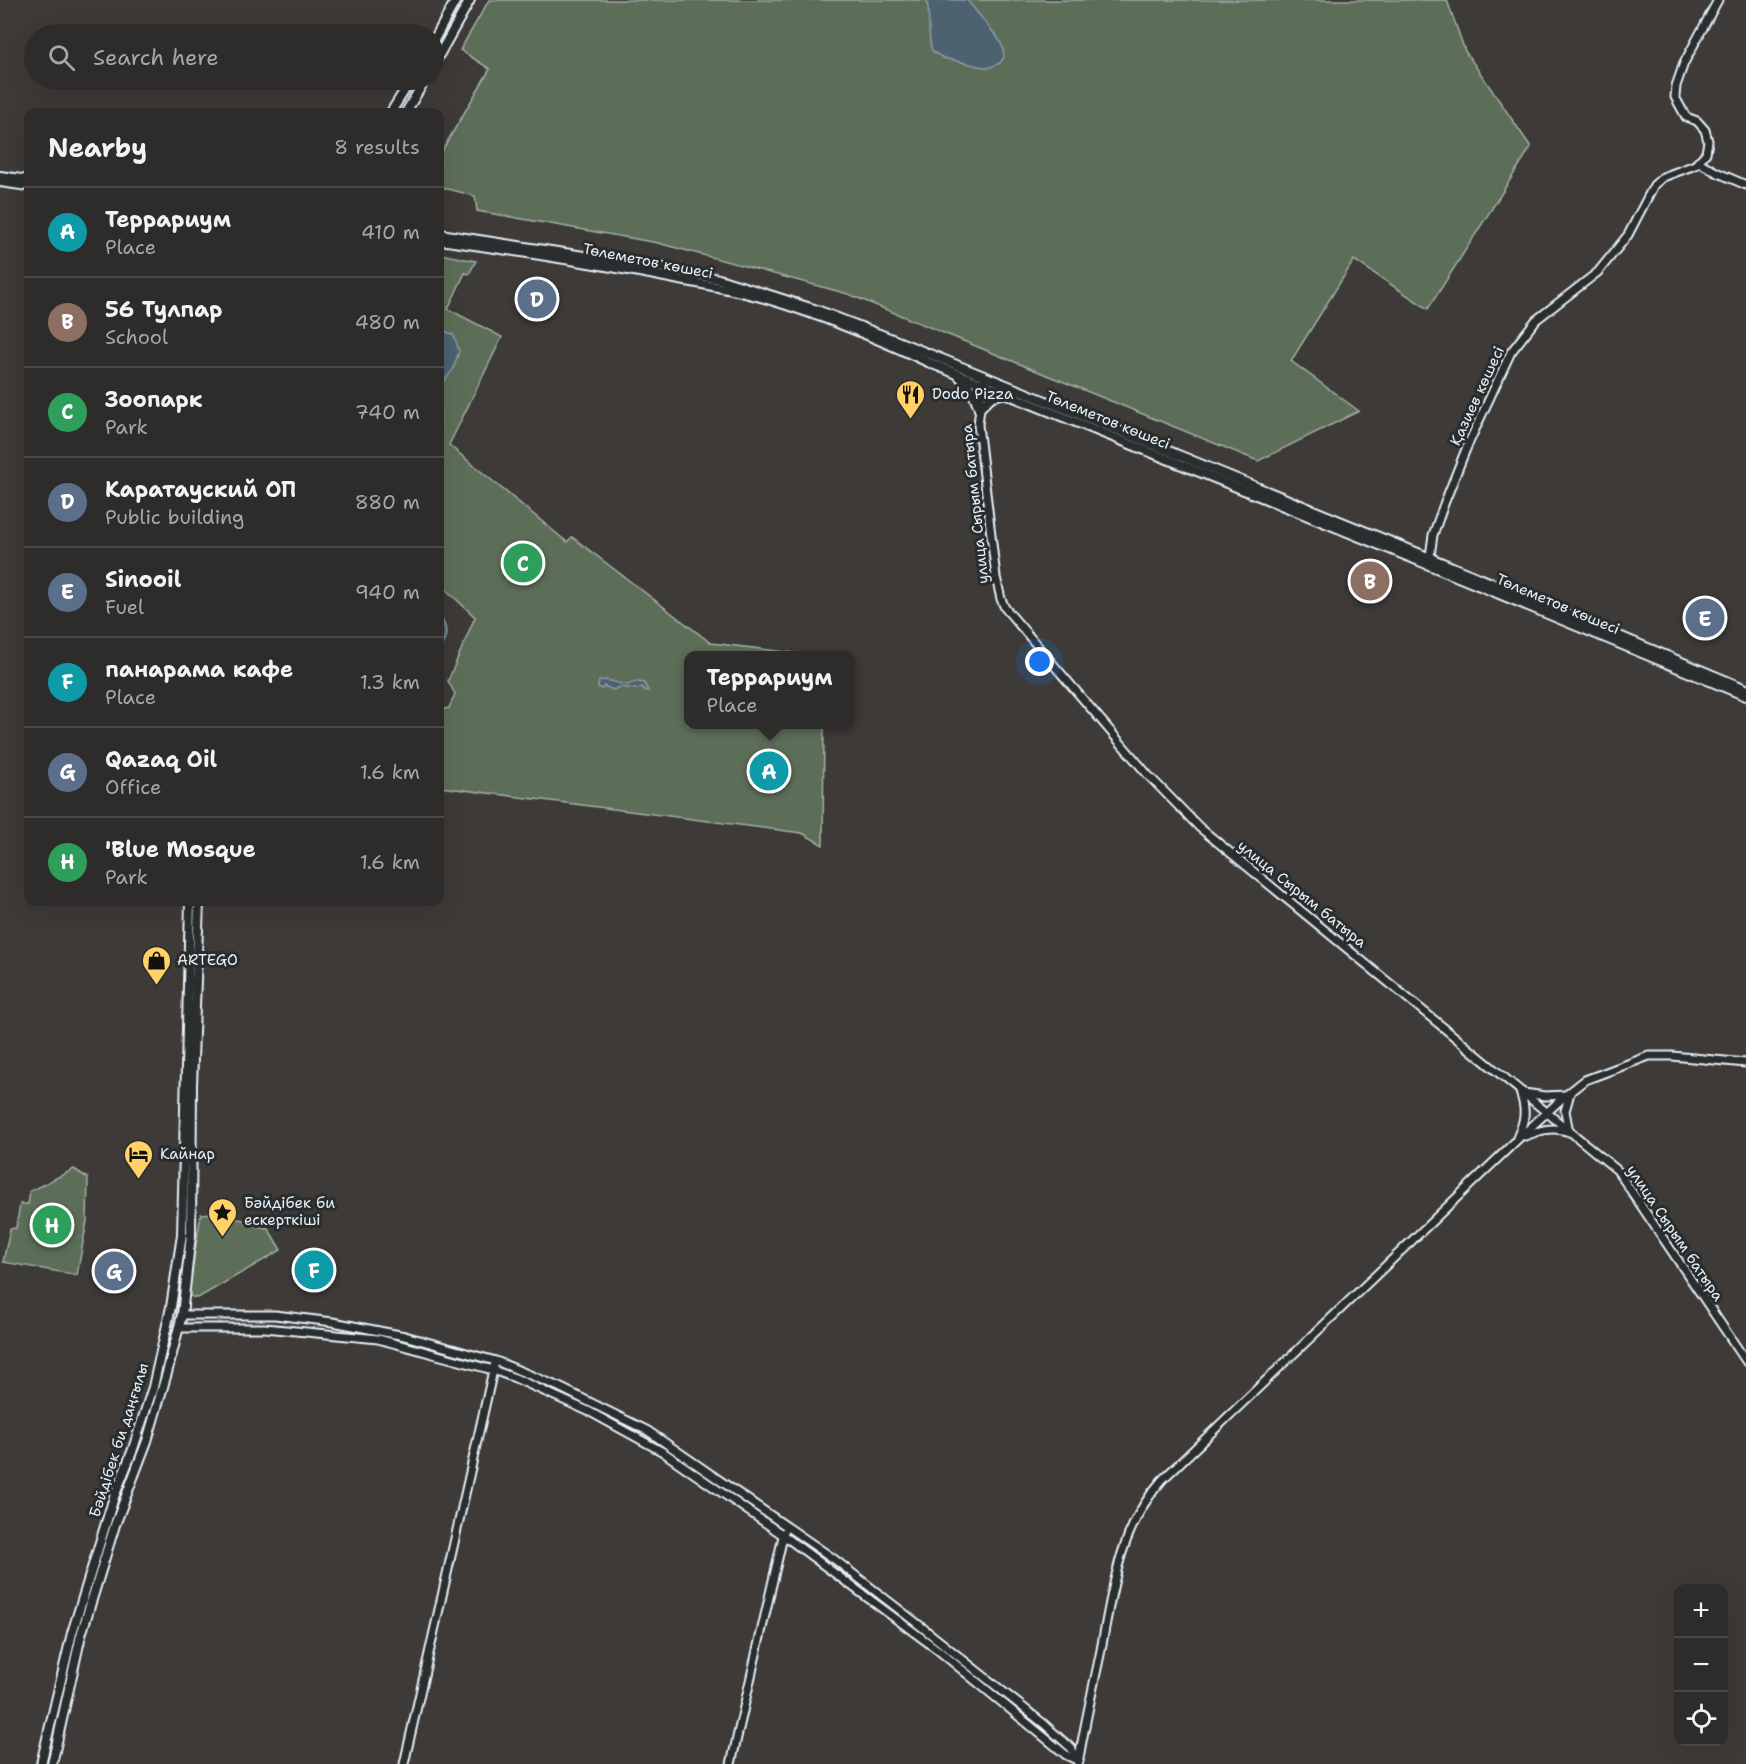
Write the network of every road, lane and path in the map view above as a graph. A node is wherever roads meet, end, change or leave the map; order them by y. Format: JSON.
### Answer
{"nodes":[{"id":1,"x":456,"y":0,"type":"edge"},
{"id":2,"x":470,"y":0,"type":"edge"},
{"id":3,"x":1718,"y":0,"type":"edge"},
{"id":4,"x":442,"y":24,"type":"edge"},
{"id":5,"x":444,"y":46,"type":"edge"},
{"id":6,"x":405,"y":90,"type":"edge"},
{"id":7,"x":419,"y":90,"type":"edge"},
{"id":8,"x":395,"y":108,"type":"edge"},
{"id":9,"x":408,"y":108,"type":"edge"},
{"id":10,"x":1699,"y":162,"type":"junction"},
{"id":11,"x":0,"y":176,"type":"edge"},
{"id":12,"x":24,"y":179,"type":"edge"},
{"id":13,"x":0,"y":182,"type":"edge"},
{"id":14,"x":24,"y":185,"type":"edge"},
{"id":15,"x":1746,"y":185,"type":"edge"},
{"id":16,"x":444,"y":235,"type":"edge"},
{"id":17,"x":444,"y":241,"type":"edge"},
{"id":18,"x":956,"y":373,"type":"junction"},
{"id":19,"x":984,"y":380,"type":"junction"},
{"id":20,"x":1007,"y":393,"type":"junction"},
{"id":21,"x":979,"y":409,"type":"junction"},
{"id":22,"x":1343,"y":526,"type":"junction"},
{"id":23,"x":1430,"y":562,"type":"junction"},
{"id":24,"x":1746,"y":689,"type":"edge"},
{"id":25,"x":1746,"y":696,"type":"edge"},
{"id":26,"x":190,"y":906,"type":"edge"},
{"id":27,"x":199,"y":906,"type":"edge"},
{"id":28,"x":1746,"y":1063,"type":"edge"},
{"id":29,"x":1521,"y":1091,"type":"junction"},
{"id":30,"x":1568,"y":1093,"type":"junction"},
{"id":31,"x":1548,"y":1113,"type":"junction"},
{"id":32,"x":1571,"y":1133,"type":"junction"},
{"id":33,"x":1518,"y":1139,"type":"junction"},
{"id":34,"x":182,"y":1315,"type":"junction"},
{"id":35,"x":179,"y":1328,"type":"junction"},
{"id":36,"x":496,"y":1361,"type":"junction"},
{"id":37,"x":1746,"y":1361,"type":"edge"},
{"id":38,"x":493,"y":1370,"type":"junction"},
{"id":39,"x":106,"y":1522,"type":"junction"},
{"id":40,"x":116,"y":1525,"type":"junction"},
{"id":41,"x":786,"y":1526,"type":"junction"},
{"id":42,"x":783,"y":1535,"type":"junction"},
{"id":43,"x":1079,"y":1762,"type":"edge"},
{"id":44,"x":40,"y":1763,"type":"edge"},
{"id":45,"x":52,"y":1764,"type":"edge"},
{"id":46,"x":404,"y":1764,"type":"edge"},
{"id":47,"x":731,"y":1764,"type":"edge"}],
"edges":[{"from":1,"to":4,"type":"main road"},
{"from":2,"to":5,"type":"main road"},
{"from":3,"to":10,"type":"main road"},
{"from":6,"to":8,"type":"main road"},
{"from":7,"to":9,"type":"main road"},
{"from":10,"to":15,"type":"main road"},
{"from":10,"to":23,"type":"main road","name":"Қазиев көшесі"},
{"from":11,"to":12,"type":"main road"},
{"from":13,"to":14,"type":"main road"},
{"from":16,"to":19,"type":"main road","name":"Төлеметов көшесі"},
{"from":17,"to":18,"type":"main road","name":"Төлеметов көшесі"},
{"from":18,"to":19,"type":"main road","name":"Төлеметов көшесі"},
{"from":18,"to":21,"type":"main road"},
{"from":19,"to":20,"type":"main road","name":"Төлеметов көшесі"},
{"from":19,"to":21,"type":"main road","name":"улица Сырым батыра"},
{"from":19,"to":22,"type":"main road","name":"Төлеметов көшесі"},
{"from":20,"to":21,"type":"main road"},
{"from":20,"to":22,"type":"main road","name":"Төлеметов көшесі"},
{"from":21,"to":29,"type":"main road","name":"улица Сырым батыра"},
{"from":22,"to":23,"type":"main road","name":"Төлеметов көшесі"},
{"from":23,"to":24,"type":"main road","name":"Төлеметов көшесі"},
{"from":23,"to":25,"type":"main road","name":"Төлеметов көшесі"},
{"from":26,"to":39,"type":"main road","name":"Бәйдібек би даңғылы"},
{"from":27,"to":34,"type":"main road","name":"Бәйдібек би даңғылы"},
{"from":28,"to":30,"type":"main road"},
{"from":29,"to":30,"type":"main road"},
{"from":29,"to":31,"type":"main road","name":"улица Сырым батыра"},
{"from":29,"to":33,"type":"main road"},
{"from":30,"to":31,"type":"main road"},
{"from":30,"to":32,"type":"main road"},
{"from":31,"to":32,"type":"main road","name":"улица Сырым батыра"},
{"from":31,"to":33,"type":"main road"},
{"from":32,"to":33,"type":"main road"},
{"from":32,"to":37,"type":"main road","name":"улица Сырым батыра"},
{"from":33,"to":43,"type":"main road"},
{"from":34,"to":35,"type":"main road","name":"Бәйдібек би даңғылы"},
{"from":34,"to":36,"type":"main road"},
{"from":35,"to":38,"type":"main road"},
{"from":35,"to":40,"type":"main road","name":"Бәйдібек би даңғылы"},
{"from":36,"to":38,"type":"main road"},
{"from":36,"to":41,"type":"main road"},
{"from":38,"to":42,"type":"main road"},
{"from":38,"to":46,"type":"main road"},
{"from":39,"to":40,"type":"main road"},
{"from":39,"to":44,"type":"main road","name":"Бәйдібек би даңғылы"},
{"from":40,"to":45,"type":"main road","name":"Бәйдібек би даңғылы"},
{"from":41,"to":42,"type":"main road"},
{"from":41,"to":43,"type":"main road"},
{"from":42,"to":43,"type":"main road"},
{"from":42,"to":47,"type":"main road"}]}
